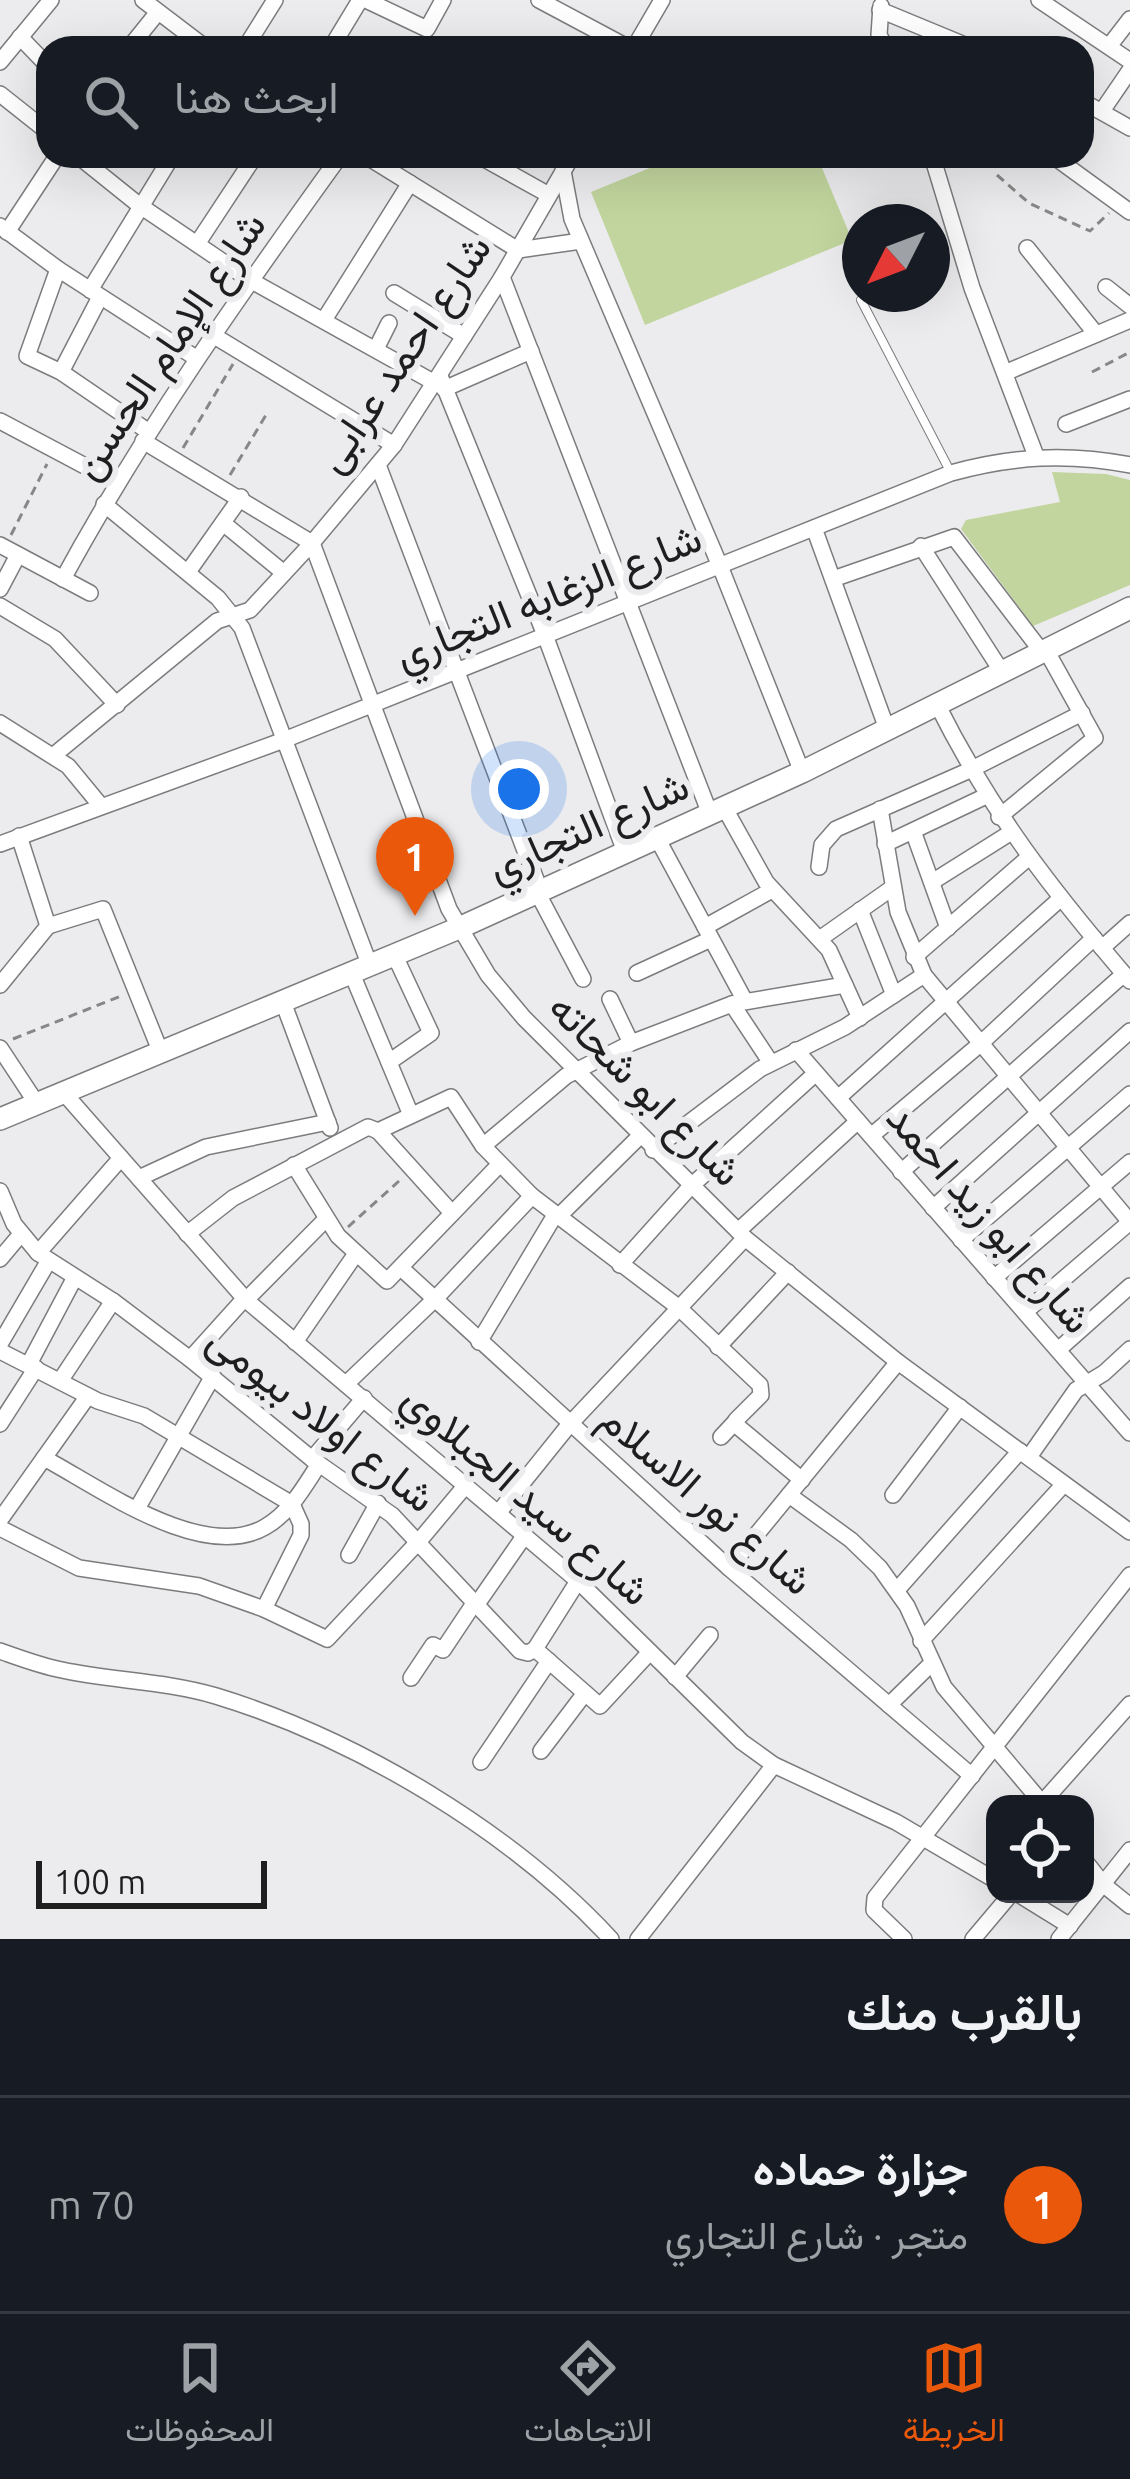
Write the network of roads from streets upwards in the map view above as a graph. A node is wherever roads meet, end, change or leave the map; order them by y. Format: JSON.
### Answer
{"nodes":[{"id":1,"x":51,"y":0,"type":"edge"},
{"id":2,"x":143,"y":0,"type":"edge"},
{"id":3,"x":274,"y":0,"type":"edge"},
{"id":4,"x":363,"y":0,"type":"edge"},
{"id":5,"x":442,"y":0,"type":"edge"},
{"id":6,"x":539,"y":0,"type":"edge"},
{"id":7,"x":662,"y":0,"type":"edge"},
{"id":8,"x":1039,"y":0,"type":"edge"},
{"id":9,"x":881,"y":5,"type":"edge"},
{"id":10,"x":158,"y":11,"type":"junction"},
{"id":11,"x":1130,"y":19,"type":"edge"},
{"id":12,"x":138,"y":36,"type":"edge"},
{"id":13,"x":190,"y":36,"type":"edge"},
{"id":14,"x":252,"y":36,"type":"edge"},
{"id":15,"x":341,"y":36,"type":"edge"},
{"id":16,"x":609,"y":36,"type":"edge"},
{"id":17,"x":640,"y":36,"type":"edge"},
{"id":18,"x":880,"y":36,"type":"edge"},
{"id":19,"x":947,"y":36,"type":"edge"},
{"id":20,"x":20,"y":37,"type":"junction"},
{"id":21,"x":1109,"y":45,"type":"junction"},
{"id":22,"x":36,"y":54,"type":"edge"},
{"id":23,"x":1130,"y":61,"type":"edge"},
{"id":24,"x":0,"y":62,"type":"edge"},
{"id":25,"x":1130,"y":70,"type":"edge"},
{"id":26,"x":0,"y":94,"type":"edge"},
{"id":27,"x":1094,"y":107,"type":"edge"},
{"id":28,"x":1102,"y":111,"type":"junction"},
{"id":29,"x":36,"y":122,"type":"edge"},
{"id":30,"x":1130,"y":128,"type":"edge"},
{"id":31,"x":48,"y":168,"type":"edge"},
{"id":32,"x":93,"y":168,"type":"edge"},
{"id":33,"x":159,"y":168,"type":"edge"},
{"id":34,"x":247,"y":168,"type":"edge"},
{"id":35,"x":331,"y":168,"type":"edge"},
{"id":36,"x":386,"y":168,"type":"edge"},
{"id":37,"x":501,"y":168,"type":"edge"},
{"id":38,"x":565,"y":168,"type":"edge"},
{"id":39,"x":567,"y":168,"type":"edge"},
{"id":40,"x":936,"y":168,"type":"edge"},
{"id":41,"x":1069,"y":168,"type":"edge"},
{"id":42,"x":410,"y":183,"type":"junction"},
{"id":43,"x":549,"y":195,"type":"junction"},
{"id":44,"x":140,"y":205,"type":"junction"},
{"id":45,"x":1125,"y":208,"type":"edge"},
{"id":46,"x":4,"y":229,"type":"edge"},
{"id":47,"x":581,"y":241,"type":"junction"},
{"id":48,"x":196,"y":244,"type":"junction"},
{"id":49,"x":1028,"y":248,"type":"dead end"},
{"id":50,"x":518,"y":250,"type":"junction"},
{"id":51,"x":58,"y":269,"type":"junction"},
{"id":52,"x":502,"y":277,"type":"junction"},
{"id":53,"x":250,"y":280,"type":"junction"},
{"id":54,"x":1106,"y":287,"type":"dead end"},
{"id":55,"x":95,"y":293,"type":"junction"},
{"id":56,"x":394,"y":293,"type":"dead end"},
{"id":57,"x":1130,"y":306,"type":"edge"},
{"id":58,"x":324,"y":320,"type":"junction"},
{"id":59,"x":1130,"y":320,"type":"edge"},
{"id":60,"x":389,"y":323,"type":"dead end"},
{"id":61,"x":212,"y":334,"type":"junction"},
{"id":62,"x":1096,"y":334,"type":"junction"},
{"id":63,"x":464,"y":336,"type":"junction"},
{"id":64,"x":376,"y":349,"type":"junction"},
{"id":65,"x":531,"y":351,"type":"junction"},
{"id":66,"x":196,"y":358,"type":"junction"},
{"id":67,"x":1006,"y":372,"type":"junction"},
{"id":68,"x":61,"y":373,"type":"junction"},
{"id":69,"x":440,"y":382,"type":"junction"},
{"id":70,"x":1130,"y":399,"type":"edge"},
{"id":71,"x":0,"y":421,"type":"edge"},
{"id":72,"x":1066,"y":424,"type":"dead end"},
{"id":73,"x":146,"y":437,"type":"junction"},
{"id":74,"x":394,"y":445,"type":"junction"},
{"id":75,"x":1036,"y":456,"type":"junction"},
{"id":76,"x":377,"y":465,"type":"junction"},
{"id":77,"x":1130,"y":465,"type":"edge"},
{"id":78,"x":117,"y":483,"type":"junction"},
{"id":79,"x":241,"y":497,"type":"junction"},
{"id":80,"x":104,"y":504,"type":"junction"},
{"id":81,"x":223,"y":523,"type":"junction"},
{"id":82,"x":814,"y":528,"type":"junction"},
{"id":83,"x":312,"y":543,"type":"junction"},
{"id":84,"x":921,"y":547,"type":"junction"},
{"id":85,"x":8,"y":549,"type":"edge"},
{"id":86,"x":720,"y":566,"type":"junction"},
{"id":87,"x":188,"y":572,"type":"junction"},
{"id":88,"x":284,"y":573,"type":"junction"},
{"id":89,"x":63,"y":579,"type":"junction"},
{"id":90,"x":833,"y":579,"type":"junction"},
{"id":91,"x":0,"y":589,"type":"edge"},
{"id":92,"x":90,"y":593,"type":"dead end"},
{"id":93,"x":631,"y":602,"type":"junction"},
{"id":94,"x":0,"y":606,"type":"edge"},
{"id":95,"x":1130,"y":608,"type":"edge"},
{"id":96,"x":233,"y":615,"type":"junction"},
{"id":97,"x":545,"y":635,"type":"junction"},
{"id":98,"x":1044,"y":651,"type":"junction"},
{"id":99,"x":458,"y":671,"type":"junction"},
{"id":100,"x":1002,"y":672,"type":"junction"},
{"id":101,"x":937,"y":704,"type":"junction"},
{"id":102,"x":117,"y":705,"type":"junction"},
{"id":103,"x":372,"y":705,"type":"junction"},
{"id":104,"x":1082,"y":712,"type":"junction"},
{"id":105,"x":0,"y":723,"type":"edge"},
{"id":106,"x":887,"y":729,"type":"junction"},
{"id":107,"x":284,"y":740,"type":"junction"},
{"id":108,"x":54,"y":755,"type":"junction"},
{"id":109,"x":970,"y":770,"type":"junction"},
{"id":110,"x":802,"y":772,"type":"junction"},
{"id":111,"x":986,"y":796,"type":"junction"},
{"id":112,"x":101,"y":806,"type":"junction"},
{"id":113,"x":880,"y":809,"type":"junction"},
{"id":114,"x":717,"y":810,"type":"junction"},
{"id":115,"x":999,"y":817,"type":"junction"},
{"id":116,"x":913,"y":831,"type":"junction"},
{"id":117,"x":1010,"y":833,"type":"junction"},
{"id":118,"x":20,"y":836,"type":"junction"},
{"id":119,"x":657,"y":838,"type":"junction"},
{"id":120,"x":0,"y":844,"type":"edge"},
{"id":121,"x":885,"y":844,"type":"junction"},
{"id":122,"x":625,"y":852,"type":"junction"},
{"id":123,"x":1028,"y":858,"type":"junction"},
{"id":124,"x":819,"y":867,"type":"dead end"},
{"id":125,"x":932,"y":882,"type":"junction"},
{"id":126,"x":892,"y":888,"type":"junction"},
{"id":127,"x":772,"y":890,"type":"junction"},
{"id":128,"x":538,"y":891,"type":"junction"},
{"id":129,"x":1060,"y":899,"type":"junction"},
{"id":130,"x":860,"y":910,"type":"junction"},
{"id":131,"x":1130,"y":923,"type":"edge"},
{"id":132,"x":48,"y":926,"type":"junction"},
{"id":133,"x":459,"y":928,"type":"junction"},
{"id":134,"x":948,"y":928,"type":"junction"},
{"id":135,"x":708,"y":933,"type":"junction"},
{"id":136,"x":821,"y":938,"type":"junction"},
{"id":137,"x":1098,"y":943,"type":"junction"},
{"id":138,"x":395,"y":956,"type":"junction"},
{"id":139,"x":914,"y":958,"type":"junction"},
{"id":140,"x":361,"y":970,"type":"junction"},
{"id":141,"x":637,"y":973,"type":"dead end"},
{"id":142,"x":924,"y":975,"type":"junction"},
{"id":143,"x":1127,"y":977,"type":"edge"},
{"id":144,"x":583,"y":979,"type":"dead end"},
{"id":145,"x":0,"y":985,"type":"edge"},
{"id":146,"x":845,"y":985,"type":"junction"},
{"id":147,"x":894,"y":995,"type":"junction"},
{"id":148,"x":610,"y":999,"type":"dead end"},
{"id":149,"x":283,"y":1002,"type":"junction"},
{"id":150,"x":739,"y":1002,"type":"junction"},
{"id":151,"x":944,"y":1003,"type":"junction"},
{"id":152,"x":860,"y":1018,"type":"junction"},
{"id":153,"x":1130,"y":1031,"type":"edge"},
{"id":154,"x":631,"y":1043,"type":"junction"},
{"id":155,"x":979,"y":1045,"type":"junction"},
{"id":156,"x":0,"y":1046,"type":"edge"},
{"id":157,"x":796,"y":1050,"type":"junction"},
{"id":158,"x":161,"y":1053,"type":"junction"},
{"id":159,"x":389,"y":1062,"type":"junction"},
{"id":160,"x":771,"y":1063,"type":"junction"},
{"id":161,"x":574,"y":1070,"type":"junction"},
{"id":162,"x":816,"y":1073,"type":"junction"},
{"id":163,"x":1008,"y":1078,"type":"junction"},
{"id":164,"x":64,"y":1094,"type":"junction"},
{"id":165,"x":1130,"y":1094,"type":"edge"},
{"id":166,"x":838,"y":1098,"type":"junction"},
{"id":167,"x":37,"y":1104,"type":"junction"},
{"id":168,"x":1037,"y":1112,"type":"junction"},
{"id":169,"x":411,"y":1115,"type":"junction"},
{"id":170,"x":0,"y":1118,"type":"edge"},
{"id":171,"x":858,"y":1121,"type":"junction"},
{"id":172,"x":328,"y":1123,"type":"junction"},
{"id":173,"x":379,"y":1131,"type":"junction"},
{"id":174,"x":640,"y":1136,"type":"junction"},
{"id":175,"x":871,"y":1136,"type":"junction"},
{"id":176,"x":337,"y":1142,"type":"junction"},
{"id":177,"x":483,"y":1146,"type":"junction"},
{"id":178,"x":1066,"y":1146,"type":"junction"},
{"id":179,"x":653,"y":1150,"type":"junction"},
{"id":180,"x":122,"y":1158,"type":"junction"},
{"id":181,"x":1130,"y":1162,"type":"edge"},
{"id":182,"x":499,"y":1165,"type":"junction"},
{"id":183,"x":294,"y":1166,"type":"junction"},
{"id":184,"x":901,"y":1172,"type":"junction"},
{"id":185,"x":139,"y":1178,"type":"junction"},
{"id":186,"x":690,"y":1187,"type":"junction"},
{"id":187,"x":1100,"y":1187,"type":"junction"},
{"id":188,"x":0,"y":1191,"type":"edge"},
{"id":189,"x":532,"y":1196,"type":"junction"},
{"id":190,"x":933,"y":1208,"type":"junction"},
{"id":191,"x":452,"y":1213,"type":"junction"},
{"id":192,"x":4,"y":1216,"type":"edge"},
{"id":193,"x":557,"y":1216,"type":"junction"},
{"id":194,"x":326,"y":1220,"type":"junction"},
{"id":195,"x":1130,"y":1222,"type":"edge"},
{"id":196,"x":22,"y":1234,"type":"junction"},
{"id":197,"x":187,"y":1234,"type":"junction"},
{"id":198,"x":741,"y":1234,"type":"junction"},
{"id":199,"x":961,"y":1240,"type":"junction"},
{"id":200,"x":355,"y":1255,"type":"junction"},
{"id":201,"x":43,"y":1257,"type":"junction"},
{"id":202,"x":0,"y":1258,"type":"edge"},
{"id":203,"x":620,"y":1265,"type":"junction"},
{"id":204,"x":401,"y":1268,"type":"junction"},
{"id":205,"x":788,"y":1272,"type":"junction"},
{"id":206,"x":994,"y":1278,"type":"junction"},
{"id":207,"x":74,"y":1279,"type":"junction"},
{"id":208,"x":1130,"y":1286,"type":"edge"},
{"id":209,"x":245,"y":1299,"type":"junction"},
{"id":210,"x":435,"y":1299,"type":"junction"},
{"id":211,"x":112,"y":1301,"type":"junction"},
{"id":212,"x":678,"y":1307,"type":"junction"},
{"id":213,"x":1025,"y":1312,"type":"junction"},
{"id":214,"x":295,"y":1342,"type":"junction"},
{"id":215,"x":479,"y":1342,"type":"junction"},
{"id":216,"x":718,"y":1347,"type":"junction"},
{"id":217,"x":0,"y":1348,"type":"edge"},
{"id":218,"x":1130,"y":1349,"type":"edge"},
{"id":219,"x":1058,"y":1351,"type":"junction"},
{"id":220,"x":190,"y":1359,"type":"junction"},
{"id":221,"x":898,"y":1362,"type":"junction"},
{"id":222,"x":32,"y":1366,"type":"junction"},
{"id":223,"x":212,"y":1376,"type":"junction"},
{"id":224,"x":60,"y":1381,"type":"junction"},
{"id":225,"x":1086,"y":1382,"type":"junction"},
{"id":226,"x":346,"y":1384,"type":"junction"},
{"id":227,"x":88,"y":1396,"type":"junction"},
{"id":228,"x":364,"y":1398,"type":"junction"},
{"id":229,"x":960,"y":1407,"type":"junction"},
{"id":230,"x":735,"y":1422,"type":"junction"},
{"id":231,"x":1127,"y":1423,"type":"edge"},
{"id":232,"x":0,"y":1424,"type":"edge"},
{"id":233,"x":569,"y":1425,"type":"junction"},
{"id":234,"x":178,"y":1433,"type":"junction"},
{"id":235,"x":721,"y":1437,"type":"dead end"},
{"id":236,"x":1024,"y":1454,"type":"junction"},
{"id":237,"x":44,"y":1458,"type":"junction"},
{"id":238,"x":316,"y":1462,"type":"junction"},
{"id":239,"x":802,"y":1480,"type":"junction"},
{"id":240,"x":1064,"y":1484,"type":"junction"},
{"id":241,"x":466,"y":1485,"type":"junction"},
{"id":242,"x":789,"y":1495,"type":"junction"},
{"id":243,"x":893,"y":1495,"type":"dead end"},
{"id":244,"x":378,"y":1503,"type":"junction"},
{"id":245,"x":292,"y":1504,"type":"junction"},
{"id":246,"x":138,"y":1507,"type":"junction"},
{"id":247,"x":500,"y":1512,"type":"junction"},
{"id":248,"x":0,"y":1524,"type":"edge"},
{"id":249,"x":1130,"y":1532,"type":"edge"},
{"id":250,"x":525,"y":1535,"type":"junction"},
{"id":251,"x":420,"y":1540,"type":"junction"},
{"id":252,"x":349,"y":1555,"type":"dead end"},
{"id":253,"x":729,"y":1568,"type":"junction"},
{"id":254,"x":1130,"y":1575,"type":"edge"},
{"id":255,"x":578,"y":1581,"type":"junction"},
{"id":256,"x":896,"y":1590,"type":"junction"},
{"id":257,"x":476,"y":1603,"type":"junction"},
{"id":258,"x":264,"y":1609,"type":"junction"},
{"id":259,"x":710,"y":1635,"type":"dead end"},
{"id":260,"x":921,"y":1641,"type":"junction"},
{"id":261,"x":0,"y":1652,"type":"edge"},
{"id":262,"x":650,"y":1652,"type":"junction"},
{"id":263,"x":542,"y":1655,"type":"junction"},
{"id":264,"x":931,"y":1664,"type":"junction"},
{"id":265,"x":676,"y":1677,"type":"junction"},
{"id":266,"x":411,"y":1678,"type":"dead end"},
{"id":267,"x":585,"y":1693,"type":"junction"},
{"id":268,"x":1130,"y":1704,"type":"edge"},
{"id":269,"x":889,"y":1705,"type":"junction"},
{"id":270,"x":994,"y":1746,"type":"junction"},
{"id":271,"x":542,"y":1751,"type":"dead end"},
{"id":272,"x":481,"y":1762,"type":"dead end"},
{"id":273,"x":774,"y":1766,"type":"junction"},
{"id":274,"x":972,"y":1776,"type":"junction"},
{"id":275,"x":1035,"y":1795,"type":"edge"},
{"id":276,"x":1049,"y":1795,"type":"edge"},
{"id":277,"x":926,"y":1838,"type":"junction"},
{"id":278,"x":1130,"y":1850,"type":"edge"},
{"id":279,"x":1094,"y":1872,"type":"edge"},
{"id":280,"x":986,"y":1875,"type":"edge"},
{"id":281,"x":1104,"y":1885,"type":"junction"},
{"id":282,"x":1006,"y":1903,"type":"edge"},
{"id":283,"x":1026,"y":1903,"type":"edge"},
{"id":284,"x":1130,"y":1906,"type":"edge"},
{"id":285,"x":1065,"y":1932,"type":"edge"},
{"id":286,"x":611,"y":1939,"type":"edge"},
{"id":287,"x":638,"y":1939,"type":"edge"},
{"id":288,"x":904,"y":1939,"type":"edge"},
{"id":289,"x":973,"y":1939,"type":"edge"}],
"edges":[{"from":1,"to":20,"type":"street"},
{"from":2,"to":10,"type":"street"},
{"from":3,"to":14,"type":"street"},
{"from":4,"to":5,"type":"street"},
{"from":4,"to":15,"type":"street"},
{"from":6,"to":16,"type":"street"},
{"from":7,"to":17,"type":"street"},
{"from":8,"to":21,"type":"street"},
{"from":9,"to":18,"type":"street"},
{"from":9,"to":19,"type":"street"},
{"from":10,"to":12,"type":"street"},
{"from":10,"to":13,"type":"street"},
{"from":11,"to":21,"type":"street"},
{"from":20,"to":22,"type":"street"},
{"from":20,"to":24,"type":"street"},
{"from":21,"to":23,"type":"street"},
{"from":25,"to":28,"type":"street"},
{"from":26,"to":29,"type":"street"},
{"from":27,"to":28,"type":"street"},
{"from":28,"to":30,"type":"street"},
{"from":31,"to":46,"type":"street"},
{"from":32,"to":44,"type":"street"},
{"from":33,"to":44,"type":"street"},
{"from":34,"to":48,"type":"street"},
{"from":35,"to":53,"type":"street","name":"شارع الإمام الحسن"},
{"from":36,"to":42,"type":"street"},
{"from":37,"to":43,"type":"street"},
{"from":38,"to":43,"type":"street","name":"شارع احمد عرابى"},
{"from":39,"to":47,"type":"street"},
{"from":40,"to":67,"type":"street"},
{"from":41,"to":45,"type":"street"},
{"from":42,"to":50,"type":"street"},
{"from":42,"to":58,"type":"street"},
{"from":43,"to":50,"type":"street","name":"شارع احمد عرابى"},
{"from":44,"to":48,"type":"street"},
{"from":44,"to":55,"type":"street"},
{"from":46,"to":51,"type":"street"},
{"from":47,"to":50,"type":"street"},
{"from":47,"to":86,"type":"street"},
{"from":48,"to":53,"type":"street"},
{"from":49,"to":62,"type":"street"},
{"from":50,"to":52,"type":"street","name":"شارع احمد عرابى"},
{"from":51,"to":55,"type":"street"},
{"from":51,"to":68,"type":"street"},
{"from":52,"to":63,"type":"street","name":"شارع احمد عرابى"},
{"from":52,"to":65,"type":"street"},
{"from":53,"to":58,"type":"street"},
{"from":53,"to":61,"type":"street","name":"شارع الإمام الحسن"},
{"from":54,"to":57,"type":"street"},
{"from":55,"to":66,"type":"street"},
{"from":55,"to":68,"type":"street"},
{"from":56,"to":63,"type":"street"},
{"from":58,"to":64,"type":"street"},
{"from":59,"to":62,"type":"street"},
{"from":60,"to":64,"type":"street"},
{"from":61,"to":66,"type":"street","name":"شارع الإمام الحسن"},
{"from":61,"to":74,"type":"street"},
{"from":62,"to":67,"type":"street"},
{"from":63,"to":69,"type":"street","name":"شارع احمد عرابى"},
{"from":64,"to":69,"type":"street"},
{"from":65,"to":69,"type":"street"},
{"from":65,"to":93,"type":"street"},
{"from":66,"to":73,"type":"street","name":"شارع الإمام الحسن"},
{"from":67,"to":75,"type":"street"},
{"from":68,"to":73,"type":"street"},
{"from":69,"to":74,"type":"street","name":"شارع احمد عرابى"},
{"from":69,"to":97,"type":"street"},
{"from":70,"to":72,"type":"street"},
{"from":71,"to":78,"type":"street"},
{"from":73,"to":78,"type":"street","name":"شارع الإمام الحسن"},
{"from":73,"to":79,"type":"street"},
{"from":74,"to":76,"type":"street","name":"شارع احمد عرابى"},
{"from":75,"to":77,"type":"street","name":"شارع الزغابه التجاري"},
{"from":75,"to":82,"type":"street","name":"شارع الزغابه التجاري"},
{"from":76,"to":83,"type":"street","name":"شارع احمد عرابى"},
{"from":76,"to":99,"type":"street"},
{"from":78,"to":80,"type":"street","name":"شارع الإمام الحسن"},
{"from":79,"to":81,"type":"street"},
{"from":79,"to":83,"type":"street"},
{"from":80,"to":87,"type":"street"},
{"from":80,"to":89,"type":"street","name":"شارع الإمام الحسن"},
{"from":81,"to":87,"type":"street"},
{"from":81,"to":88,"type":"street"},
{"from":82,"to":86,"type":"street","name":"شارع الزغابه التجاري"},
{"from":82,"to":90,"type":"street"},
{"from":83,"to":88,"type":"street","name":"شارع احمد عرابى"},
{"from":83,"to":103,"type":"street","name":"شارع ابو شحاته"},
{"from":84,"to":90,"type":"street"},
{"from":84,"to":98,"type":"street"},
{"from":84,"to":100,"type":"street"},
{"from":85,"to":89,"type":"street"},
{"from":85,"to":91,"type":"street"},
{"from":86,"to":93,"type":"street","name":"شارع الزغابه التجاري"},
{"from":86,"to":110,"type":"street"},
{"from":87,"to":96,"type":"street"},
{"from":88,"to":96,"type":"street","name":"شارع احمد عرابى"},
{"from":89,"to":92,"type":"street"},
{"from":90,"to":106,"type":"street"},
{"from":93,"to":97,"type":"street","name":"شارع الزغابه التجاري"},
{"from":93,"to":114,"type":"street"},
{"from":94,"to":102,"type":"street"},
{"from":95,"to":98,"type":"street","name":"شارع التجاري"},
{"from":96,"to":102,"type":"street","name":"شارع احمد عرابى"},
{"from":96,"to":107,"type":"street"},
{"from":97,"to":99,"type":"street","name":"شارع الزغابه التجاري"},
{"from":97,"to":122,"type":"street"},
{"from":98,"to":100,"type":"street","name":"شارع التجاري"},
{"from":98,"to":104,"type":"street"},
{"from":99,"to":103,"type":"street","name":"شارع الزغابه التجاري"},
{"from":99,"to":128,"type":"street"},
{"from":100,"to":101,"type":"street","name":"شارع التجاري"},
{"from":101,"to":106,"type":"street","name":"شارع التجاري"},
{"from":101,"to":109,"type":"street"},
{"from":102,"to":108,"type":"street","name":"شارع احمد عرابى"},
{"from":103,"to":107,"type":"street","name":"شارع الزغابه التجاري"},
{"from":103,"to":133,"type":"street","name":"شارع ابو شحاته"},
{"from":104,"to":109,"type":"street"},
{"from":104,"to":115,"type":"street"},
{"from":105,"to":108,"type":"street"},
{"from":106,"to":110,"type":"street","name":"شارع التجاري"},
{"from":107,"to":112,"type":"street","name":"شارع الزغابه التجاري"},
{"from":107,"to":140,"type":"street"},
{"from":108,"to":112,"type":"street"},
{"from":109,"to":111,"type":"street"},
{"from":109,"to":113,"type":"street"},
{"from":110,"to":114,"type":"street","name":"شارع التجاري"},
{"from":111,"to":115,"type":"street"},
{"from":111,"to":116,"type":"street"},
{"from":112,"to":118,"type":"street","name":"شارع الزغابه التجاري"},
{"from":113,"to":121,"type":"street"},
{"from":113,"to":124,"type":"street"},
{"from":114,"to":119,"type":"street","name":"شارع التجاري"},
{"from":114,"to":127,"type":"street"},
{"from":115,"to":117,"type":"street"},
{"from":116,"to":121,"type":"street"},
{"from":116,"to":125,"type":"street"},
{"from":117,"to":123,"type":"street"},
{"from":117,"to":125,"type":"street"},
{"from":118,"to":120,"type":"street","name":"شارع الزغابه التجاري"},
{"from":118,"to":132,"type":"street"},
{"from":119,"to":122,"type":"street","name":"شارع التجاري"},
{"from":119,"to":135,"type":"street"},
{"from":121,"to":126,"type":"street"},
{"from":122,"to":128,"type":"street","name":"شارع التجاري"},
{"from":123,"to":129,"type":"street"},
{"from":123,"to":134,"type":"street"},
{"from":125,"to":134,"type":"street"},
{"from":126,"to":130,"type":"street"},
{"from":126,"to":139,"type":"street"},
{"from":127,"to":135,"type":"street"},
{"from":127,"to":136,"type":"street"},
{"from":128,"to":133,"type":"street","name":"شارع التجاري"},
{"from":128,"to":144,"type":"street"},
{"from":129,"to":137,"type":"street"},
{"from":129,"to":151,"type":"street"},
{"from":130,"to":136,"type":"street"},
{"from":130,"to":147,"type":"street"},
{"from":131,"to":137,"type":"street"},
{"from":132,"to":145,"type":"street"},
{"from":132,"to":158,"type":"street"},
{"from":133,"to":138,"type":"street","name":"شارع التجاري"},
{"from":133,"to":161,"type":"street","name":"شارع ابو شحاته"},
{"from":134,"to":139,"type":"street"},
{"from":135,"to":141,"type":"street"},
{"from":135,"to":150,"type":"street"},
{"from":136,"to":146,"type":"street"},
{"from":137,"to":143,"type":"street"},
{"from":137,"to":155,"type":"street"},
{"from":138,"to":140,"type":"street","name":"شارع التجاري"},
{"from":138,"to":159,"type":"street"},
{"from":139,"to":142,"type":"street"},
{"from":140,"to":149,"type":"street","name":"شارع التجاري"},
{"from":140,"to":159,"type":"street"},
{"from":142,"to":147,"type":"street"},
{"from":142,"to":151,"type":"street"},
{"from":143,"to":163,"type":"street"},
{"from":146,"to":150,"type":"street"},
{"from":146,"to":152,"type":"street"},
{"from":147,"to":152,"type":"street"},
{"from":148,"to":154,"type":"street"},
{"from":149,"to":158,"type":"street","name":"شارع التجاري"},
{"from":149,"to":172,"type":"street"},
{"from":150,"to":154,"type":"street"},
{"from":150,"to":160,"type":"street"},
{"from":151,"to":155,"type":"street"},
{"from":151,"to":166,"type":"street"},
{"from":152,"to":157,"type":"street"},
{"from":153,"to":168,"type":"street"},
{"from":154,"to":161,"type":"street"},
{"from":155,"to":163,"type":"street"},
{"from":155,"to":175,"type":"street"},
{"from":156,"to":167,"type":"street"},
{"from":157,"to":160,"type":"street"},
{"from":157,"to":162,"type":"street","name":"شارع ابو زيد احمد"},
{"from":158,"to":164,"type":"street","name":"شارع التجاري"},
{"from":159,"to":169,"type":"street"},
{"from":160,"to":179,"type":"street"},
{"from":161,"to":174,"type":"street","name":"شارع ابو شحاته"},
{"from":161,"to":177,"type":"street"},
{"from":162,"to":166,"type":"street","name":"شارع ابو زيد احمد"},
{"from":162,"to":186,"type":"street"},
{"from":163,"to":168,"type":"street"},
{"from":163,"to":184,"type":"street"},
{"from":164,"to":167,"type":"street","name":"شارع التجاري"},
{"from":164,"to":180,"type":"street","name":"شارع سيد الجبلاوي"},
{"from":165,"to":178,"type":"street"},
{"from":166,"to":171,"type":"street","name":"شارع ابو زيد احمد"},
{"from":167,"to":170,"type":"street","name":"شارع التجاري"},
{"from":168,"to":178,"type":"street"},
{"from":168,"to":190,"type":"street"},
{"from":169,"to":173,"type":"street"},
{"from":169,"to":177,"type":"street"},
{"from":171,"to":175,"type":"street","name":"شارع ابو زيد احمد"},
{"from":171,"to":198,"type":"street"},
{"from":172,"to":176,"type":"street"},
{"from":172,"to":185,"type":"street"},
{"from":173,"to":176,"type":"street"},
{"from":173,"to":191,"type":"street"},
{"from":174,"to":179,"type":"street","name":"شارع ابو شحاته"},
{"from":174,"to":193,"type":"street"},
{"from":175,"to":184,"type":"street","name":"شارع ابو زيد احمد"},
{"from":176,"to":183,"type":"street"},
{"from":177,"to":182,"type":"street"},
{"from":178,"to":187,"type":"street"},
{"from":178,"to":199,"type":"street"},
{"from":179,"to":186,"type":"street","name":"شارع ابو شحاته"},
{"from":180,"to":185,"type":"street","name":"شارع سيد الجبلاوي"},
{"from":180,"to":201,"type":"street"},
{"from":181,"to":187,"type":"street"},
{"from":182,"to":189,"type":"street"},
{"from":182,"to":191,"type":"street"},
{"from":183,"to":194,"type":"street"},
{"from":183,"to":197,"type":"street"},
{"from":184,"to":190,"type":"street","name":"شارع ابو زيد احمد"},
{"from":185,"to":197,"type":"street","name":"شارع سيد الجبلاوي"},
{"from":186,"to":198,"type":"street","name":"شارع ابو شحاته"},
{"from":186,"to":203,"type":"street"},
{"from":187,"to":195,"type":"street"},
{"from":187,"to":206,"type":"street"},
{"from":188,"to":192,"type":"street","name":"شارع اولاد بيومى"},
{"from":189,"to":193,"type":"street"},
{"from":189,"to":210,"type":"street"},
{"from":190,"to":199,"type":"street","name":"شارع ابو زيد احمد"},
{"from":191,"to":204,"type":"street"},
{"from":192,"to":196,"type":"street","name":"شارع اولاد بيومى"},
{"from":193,"to":203,"type":"street"},
{"from":193,"to":215,"type":"street"},
{"from":194,"to":200,"type":"street"},
{"from":194,"to":209,"type":"street"},
{"from":195,"to":213,"type":"street"},
{"from":196,"to":201,"type":"street","name":"شارع اولاد بيومى"},
{"from":196,"to":202,"type":"street"},
{"from":197,"to":209,"type":"street","name":"شارع سيد الجبلاوي"},
{"from":198,"to":205,"type":"street","name":"شارع ابو شحاته"},
{"from":198,"to":212,"type":"street"},
{"from":199,"to":206,"type":"street","name":"شارع ابو زيد احمد"},
{"from":200,"to":204,"type":"street"},
{"from":200,"to":214,"type":"street"},
{"from":201,"to":207,"type":"street","name":"شارع اولاد بيومى"},
{"from":201,"to":217,"type":"street"},
{"from":203,"to":212,"type":"street"},
{"from":204,"to":210,"type":"street","name":"شارع نور الاسلام"},
{"from":205,"to":216,"type":"street"},
{"from":205,"to":221,"type":"street","name":"شارع ابو شحاته"},
{"from":206,"to":213,"type":"street","name":"شارع ابو زيد احمد"},
{"from":207,"to":211,"type":"street","name":"شارع اولاد بيومى"},
{"from":207,"to":222,"type":"street"},
{"from":208,"to":219,"type":"street"},
{"from":209,"to":214,"type":"street","name":"شارع سيد الجبلاوي"},
{"from":209,"to":220,"type":"street"},
{"from":210,"to":215,"type":"street","name":"شارع نور الاسلام"},
{"from":210,"to":226,"type":"street"},
{"from":211,"to":220,"type":"street","name":"شارع اولاد بيومى"},
{"from":211,"to":224,"type":"street"},
{"from":212,"to":216,"type":"street"},
{"from":212,"to":233,"type":"street"},
{"from":213,"to":219,"type":"street","name":"شارع ابو زيد احمد"},
{"from":214,"to":226,"type":"street","name":"شارع سيد الجبلاوي"},
{"from":215,"to":233,"type":"street","name":"شارع نور الاسلام"},
{"from":216,"to":230,"type":"street"},
{"from":217,"to":222,"type":"street"},
{"from":218,"to":225,"type":"street"},
{"from":219,"to":225,"type":"street","name":"شارع ابو زيد احمد"},
{"from":220,"to":223,"type":"street","name":"شارع اولاد بيومى"},
{"from":221,"to":229,"type":"street","name":"شارع ابو شحاته"},
{"from":221,"to":239,"type":"street"},
{"from":222,"to":224,"type":"street"},
{"from":222,"to":232,"type":"street"},
{"from":223,"to":234,"type":"street"},
{"from":223,"to":238,"type":"street","name":"شارع اولاد بيومى"},
{"from":224,"to":227,"type":"street"},
{"from":225,"to":231,"type":"street","name":"شارع ابو زيد احمد"},
{"from":225,"to":236,"type":"street"},
{"from":226,"to":228,"type":"street","name":"شارع سيد الجبلاوي"},
{"from":227,"to":234,"type":"street"},
{"from":227,"to":237,"type":"street"},
{"from":228,"to":238,"type":"street"},
{"from":228,"to":241,"type":"street","name":"شارع سيد الجبلاوي"},
{"from":229,"to":236,"type":"street","name":"شارع ابو شحاته"},
{"from":229,"to":243,"type":"street"},
{"from":230,"to":235,"type":"street"},
{"from":230,"to":239,"type":"street"},
{"from":233,"to":247,"type":"street"},
{"from":233,"to":253,"type":"street","name":"شارع نور الاسلام"},
{"from":234,"to":245,"type":"street"},
{"from":234,"to":246,"type":"street"},
{"from":236,"to":240,"type":"street","name":"شارع ابو شحاته"},
{"from":236,"to":256,"type":"street"},
{"from":237,"to":246,"type":"street"},
{"from":237,"to":248,"type":"street"},
{"from":238,"to":244,"type":"street","name":"شارع اولاد بيومى"},
{"from":238,"to":245,"type":"street"},
{"from":239,"to":242,"type":"street"},
{"from":240,"to":249,"type":"street","name":"شارع ابو شحاته"},
{"from":240,"to":260,"type":"street"},
{"from":241,"to":247,"type":"street","name":"شارع سيد الجبلاوي"},
{"from":241,"to":251,"type":"street"},
{"from":242,"to":253,"type":"street"},
{"from":242,"to":256,"type":"street"},
{"from":244,"to":251,"type":"street","name":"شارع اولاد بيومى"},
{"from":244,"to":252,"type":"street"},
{"from":245,"to":246,"type":"street"},
{"from":245,"to":258,"type":"street"},
{"from":247,"to":250,"type":"street","name":"شارع سيد الجبلاوي"},
{"from":248,"to":258,"type":"street"},
{"from":250,"to":255,"type":"street","name":"شارع سيد الجبلاوي"},
{"from":250,"to":257,"type":"street"},
{"from":251,"to":257,"type":"street","name":"شارع اولاد بيومى"},
{"from":251,"to":258,"type":"street"},
{"from":253,"to":269,"type":"street","name":"شارع نور الاسلام"},
{"from":254,"to":270,"type":"street"},
{"from":255,"to":262,"type":"street","name":"شارع سيد الجبلاوي"},
{"from":255,"to":263,"type":"street"},
{"from":256,"to":260,"type":"street"},
{"from":257,"to":263,"type":"street","name":"شارع اولاد بيومى"},
{"from":257,"to":266,"type":"street"},
{"from":259,"to":265,"type":"street"},
{"from":260,"to":264,"type":"street"},
{"from":261,"to":286,"type":"street"},
{"from":262,"to":265,"type":"street","name":"شارع سيد الجبلاوي"},
{"from":262,"to":267,"type":"street"},
{"from":263,"to":267,"type":"street"},
{"from":263,"to":272,"type":"street"},
{"from":264,"to":269,"type":"street"},
{"from":264,"to":270,"type":"street"},
{"from":265,"to":273,"type":"street","name":"شارع سيد الجبلاوي"},
{"from":267,"to":271,"type":"street"},
{"from":268,"to":276,"type":"street"},
{"from":269,"to":274,"type":"street","name":"شارع نور الاسلام"},
{"from":270,"to":274,"type":"street"},
{"from":270,"to":275,"type":"street"},
{"from":273,"to":277,"type":"street","name":"شارع سيد الجبلاوي"},
{"from":273,"to":287,"type":"street"},
{"from":274,"to":277,"type":"street"},
{"from":277,"to":280,"type":"street","name":"شارع سيد الجبلاوي"},
{"from":277,"to":288,"type":"street"},
{"from":278,"to":281,"type":"street"},
{"from":279,"to":281,"type":"street"},
{"from":281,"to":284,"type":"street"},
{"from":281,"to":285,"type":"street"},
{"from":282,"to":289,"type":"street"},
{"from":283,"to":285,"type":"street"}]}
